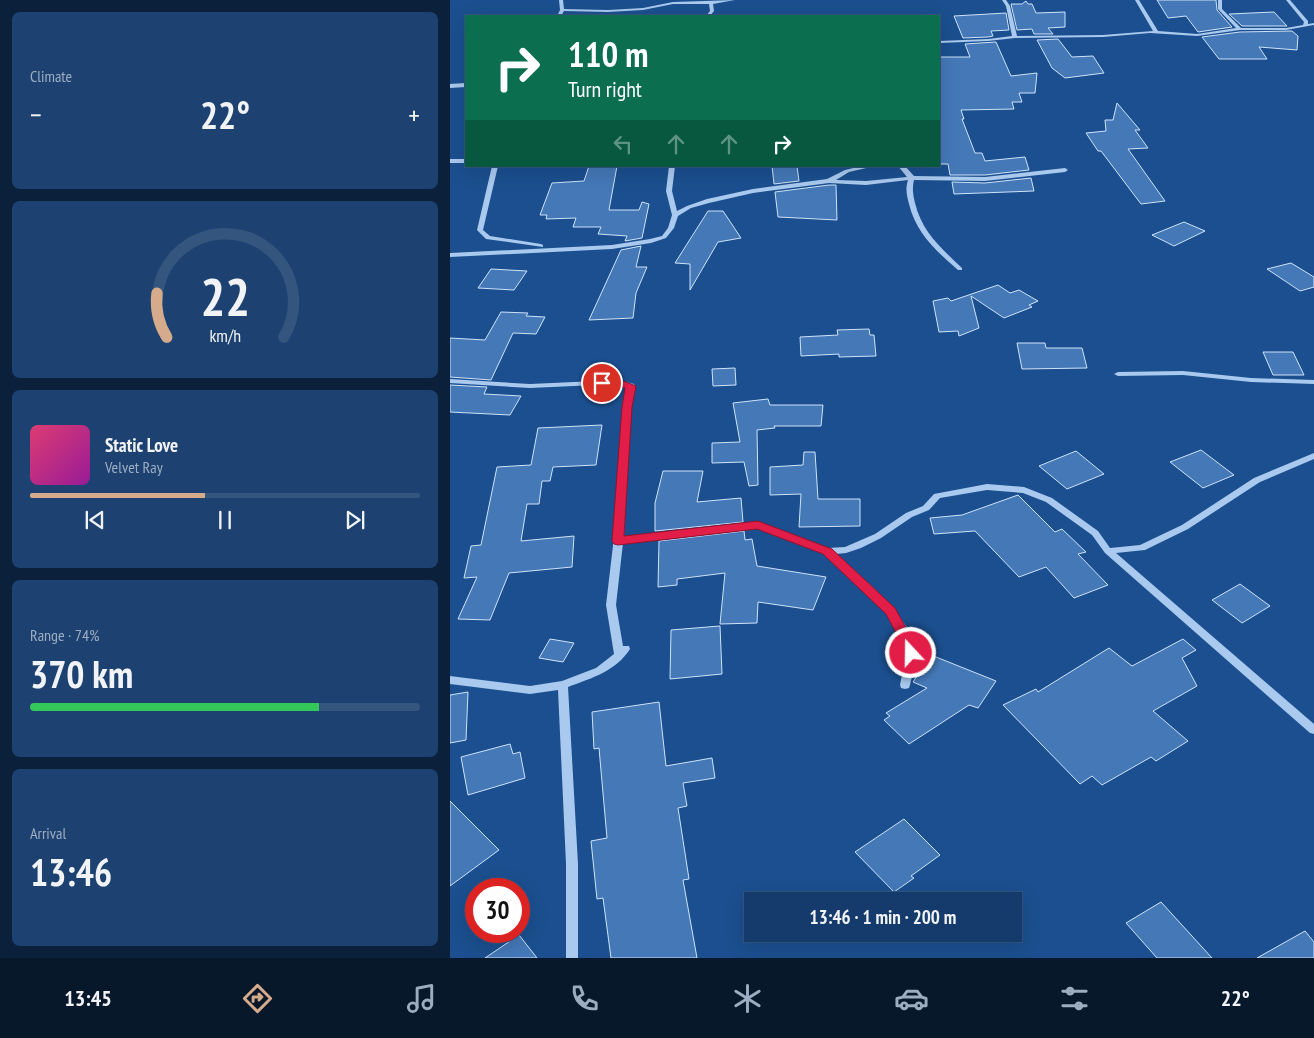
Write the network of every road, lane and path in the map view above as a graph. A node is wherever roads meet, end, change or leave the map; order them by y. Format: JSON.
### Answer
{"nodes":[{"id":1,"x":561,"y":0,"type":"edge"},
{"id":2,"x":733,"y":0,"type":"edge"},
{"id":3,"x":1004,"y":0,"type":"edge"},
{"id":4,"x":1137,"y":0,"type":"edge"},
{"id":5,"x":1220,"y":0,"type":"edge"},
{"id":6,"x":1288,"y":0,"type":"edge"},
{"id":7,"x":711,"y":2,"type":"junction"},
{"id":8,"x":562,"y":10,"type":"junction"},
{"id":9,"x":560,"y":15,"type":"edge"},
{"id":10,"x":709,"y":15,"type":"edge"},
{"id":11,"x":1314,"y":24,"type":"edge"},
{"id":12,"x":1305,"y":26,"type":"junction"},
{"id":13,"x":1240,"y":29,"type":"junction"},
{"id":14,"x":1156,"y":32,"type":"junction"},
{"id":15,"x":1015,"y":37,"type":"junction"},
{"id":16,"x":940,"y":42,"type":"edge"},
{"id":17,"x":465,"y":85,"type":"edge"},
{"id":18,"x":450,"y":86,"type":"edge"},
{"id":19,"x":465,"y":160,"type":"edge"},
{"id":20,"x":450,"y":161,"type":"edge"},
{"id":21,"x":495,"y":167,"type":"edge"},
{"id":22,"x":672,"y":167,"type":"edge"},
{"id":23,"x":867,"y":167,"type":"edge"},
{"id":24,"x":902,"y":167,"type":"edge"},
{"id":25,"x":1065,"y":170,"type":"dead end"},
{"id":26,"x":912,"y":178,"type":"junction"},
{"id":27,"x":829,"y":181,"type":"junction"},
{"id":28,"x":675,"y":215,"type":"junction"},
{"id":29,"x":569,"y":249,"type":"junction"},
{"id":30,"x":450,"y":256,"type":"edge"},
{"id":31,"x":960,"y":269,"type":"dead end"},
{"id":32,"x":1118,"y":374,"type":"dead end"},
{"id":33,"x":450,"y":381,"type":"edge"},
{"id":34,"x":1314,"y":382,"type":"edge"},
{"id":35,"x":1314,"y":456,"type":"edge"},
{"id":36,"x":618,"y":541,"type":"junction"},
{"id":37,"x":827,"y":551,"type":"junction"},
{"id":38,"x":1108,"y":551,"type":"junction"},
{"id":39,"x":450,"y":680,"type":"edge"},
{"id":40,"x":563,"y":685,"type":"junction"},
{"id":41,"x":905,"y":685,"type":"dead end"},
{"id":42,"x":1314,"y":730,"type":"edge"},
{"id":43,"x":572,"y":958,"type":"edge"}],
"edges":[{"from":1,"to":8,"type":"street"},
{"from":2,"to":7,"type":"street"},
{"from":3,"to":15,"type":"street"},
{"from":4,"to":14,"type":"street"},
{"from":5,"to":13,"type":"street"},
{"from":6,"to":12,"type":"street"},
{"from":7,"to":8,"type":"street"},
{"from":7,"to":10,"type":"street"},
{"from":8,"to":9,"type":"street"},
{"from":11,"to":12,"type":"street"},
{"from":12,"to":13,"type":"street"},
{"from":13,"to":14,"type":"street"},
{"from":14,"to":15,"type":"street"},
{"from":15,"to":16,"type":"street"},
{"from":17,"to":18,"type":"street"},
{"from":19,"to":20,"type":"street"},
{"from":21,"to":29,"type":"street"},
{"from":22,"to":28,"type":"street"},
{"from":23,"to":27,"type":"street"},
{"from":24,"to":26,"type":"street"},
{"from":25,"to":26,"type":"street"},
{"from":26,"to":27,"type":"street"},
{"from":26,"to":31,"type":"street"},
{"from":27,"to":28,"type":"street"},
{"from":28,"to":29,"type":"street"},
{"from":29,"to":30,"type":"street"},
{"from":32,"to":34,"type":"street"},
{"from":33,"to":36,"type":"street"},
{"from":35,"to":38,"type":"street"},
{"from":36,"to":37,"type":"street"},
{"from":36,"to":40,"type":"street"},
{"from":37,"to":38,"type":"street"},
{"from":37,"to":41,"type":"street"},
{"from":38,"to":42,"type":"street"},
{"from":39,"to":40,"type":"street"},
{"from":40,"to":43,"type":"street"}]}
